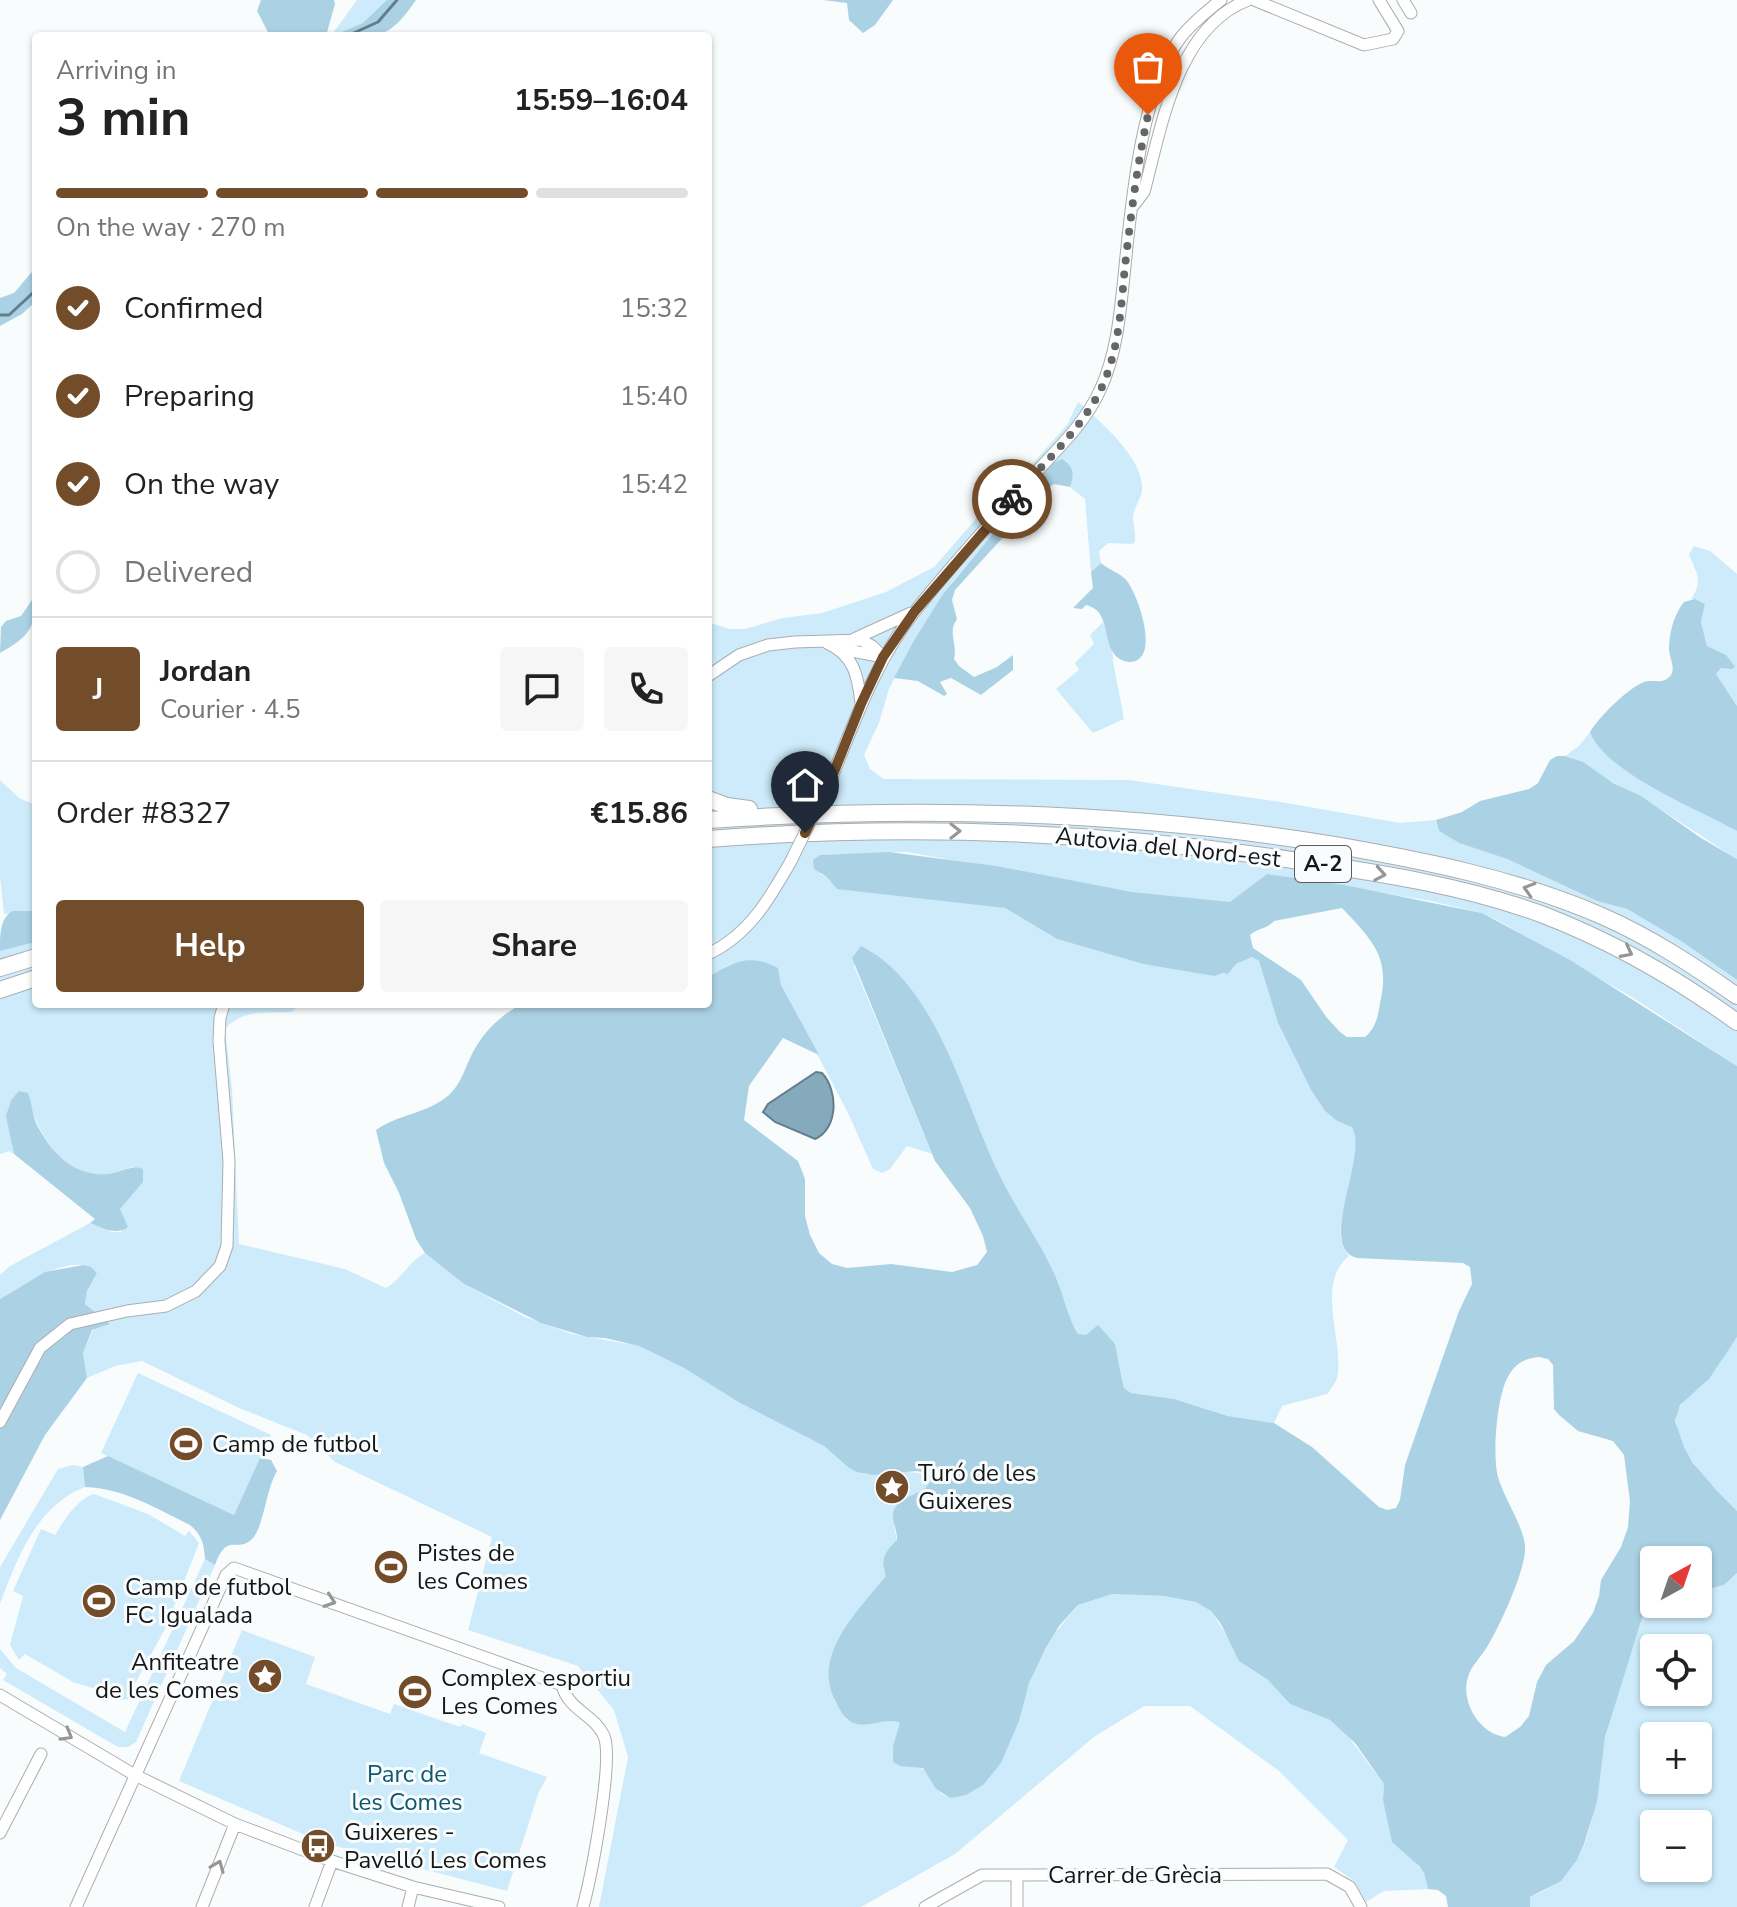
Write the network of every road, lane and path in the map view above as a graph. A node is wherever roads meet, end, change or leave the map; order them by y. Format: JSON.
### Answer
{"nodes":[{"id":1,"x":1221,"y":0,"type":"edge"},
{"id":2,"x":1251,"y":0,"type":"edge"},
{"id":3,"x":1379,"y":0,"type":"edge"},
{"id":4,"x":1403,"y":0,"type":"edge"},
{"id":5,"x":1411,"y":13,"type":"dead end"},
{"id":6,"x":1133,"y":206,"type":"junction"},
{"id":7,"x":915,"y":611,"type":"junction"},
{"id":8,"x":854,"y":639,"type":"junction"},
{"id":9,"x":826,"y":643,"type":"junction"},
{"id":10,"x":841,"y":649,"type":"junction"},
{"id":11,"x":883,"y":657,"type":"junction"},
{"id":12,"x":712,"y":673,"type":"edge"},
{"id":13,"x":861,"y":704,"type":"junction"},
{"id":14,"x":712,"y":800,"type":"edge"},
{"id":15,"x":782,"y":815,"type":"junction"},
{"id":16,"x":712,"y":820,"type":"edge"},
{"id":17,"x":712,"y":839,"type":"edge"},
{"id":18,"x":712,"y":951,"type":"edge"},
{"id":19,"x":32,"y":958,"type":"edge"},
{"id":20,"x":0,"y":968,"type":"edge"},
{"id":21,"x":32,"y":979,"type":"edge"},
{"id":22,"x":0,"y":990,"type":"edge"},
{"id":23,"x":1737,"y":996,"type":"edge"},
{"id":24,"x":223,"y":1008,"type":"edge"},
{"id":25,"x":1737,"y":1022,"type":"edge"},
{"id":26,"x":0,"y":1422,"type":"edge"},
{"id":27,"x":0,"y":1695,"type":"edge"},
{"id":28,"x":41,"y":1754,"type":"dead end"},
{"id":29,"x":133,"y":1774,"type":"junction"},
{"id":30,"x":235,"y":1824,"type":"junction"},
{"id":31,"x":0,"y":1833,"type":"edge"},
{"id":32,"x":332,"y":1861,"type":"junction"},
{"id":33,"x":1017,"y":1875,"type":"junction"},
{"id":34,"x":413,"y":1887,"type":"junction"},
{"id":35,"x":76,"y":1907,"type":"edge"},
{"id":36,"x":202,"y":1907,"type":"edge"},
{"id":37,"x":315,"y":1907,"type":"edge"},
{"id":38,"x":408,"y":1907,"type":"edge"},
{"id":39,"x":493,"y":1907,"type":"edge"},
{"id":40,"x":499,"y":1907,"type":"edge"},
{"id":41,"x":574,"y":1907,"type":"edge"},
{"id":42,"x":584,"y":1907,"type":"edge"},
{"id":43,"x":925,"y":1907,"type":"edge"},
{"id":44,"x":1017,"y":1907,"type":"edge"},
{"id":45,"x":1361,"y":1907,"type":"edge"}],
"edges":[{"from":1,"to":6,"type":"street"},
{"from":2,"to":3,"type":"street"},
{"from":2,"to":6,"type":"street"},
{"from":4,"to":5,"type":"street"},
{"from":6,"to":7,"type":"street"},
{"from":7,"to":8,"type":"street"},
{"from":7,"to":11,"type":"street"},
{"from":8,"to":9,"type":"street"},
{"from":8,"to":11,"type":"street"},
{"from":9,"to":10,"type":"street"},
{"from":9,"to":12,"type":"street"},
{"from":10,"to":11,"type":"street"},
{"from":10,"to":13,"type":"street"},
{"from":11,"to":13,"type":"street"},
{"from":13,"to":18,"type":"street","bridge":true},
{"from":14,"to":15,"type":"highway"},
{"from":15,"to":16,"type":"highway","name":"Autovia del Nord-est","number":"A-2"},
{"from":23,"to":15,"type":"highway","name":"Autovia del Nord-est","number":"A-2","one_way":true},
{"from":17,"to":25,"type":"highway","name":"Autovia del Nord-est","number":"A-2","one_way":true},
{"from":19,"to":20,"type":"highway"},
{"from":21,"to":22,"type":"highway"},
{"from":24,"to":26,"type":"street"},
{"from":27,"to":29,"type":"street","one_way":true},
{"from":28,"to":31,"type":"street"},
{"from":29,"to":30,"type":"street"},
{"from":29,"to":35,"type":"street"},
{"from":29,"to":42,"type":"street","one_way":true},
{"from":30,"to":32,"type":"street"},
{"from":36,"to":30,"type":"street","one_way":true},
{"from":32,"to":34,"type":"street"},
{"from":32,"to":37,"type":"street"},
{"from":33,"to":43,"type":"street","name":"Carrer de Grècia"},
{"from":33,"to":44,"type":"street"},
{"from":33,"to":45,"type":"street","name":"Carrer de Grècia"},
{"from":34,"to":38,"type":"street"},
{"from":34,"to":39,"type":"street"},
{"from":39,"to":40,"type":"street"},
{"from":41,"to":42,"type":"street"}]}
